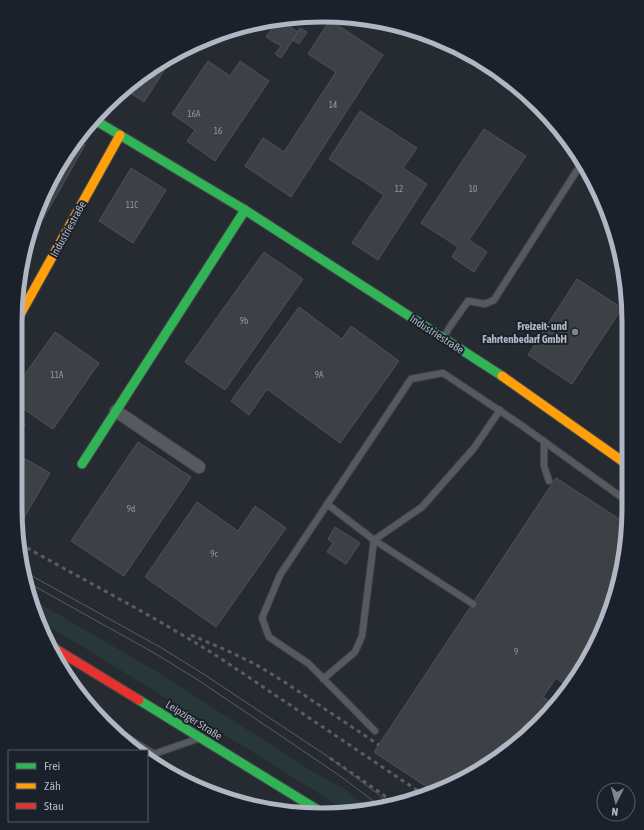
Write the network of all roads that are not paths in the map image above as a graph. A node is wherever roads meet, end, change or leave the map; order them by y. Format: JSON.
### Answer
{"nodes":[{"id":1,"x":98,"y":122,"type":"edge"},
{"id":2,"x":120,"y":135,"type":"junction"},
{"id":3,"x":579,"y":167,"type":"edge"},
{"id":4,"x":245,"y":210,"type":"junction"},
{"id":5,"x":23,"y":310,"type":"edge"},
{"id":6,"x":444,"y":338,"type":"junction"},
{"id":7,"x":500,"y":410,"type":"junction"},
{"id":8,"x":116,"y":411,"type":"junction"},
{"id":9,"x":544,"y":441,"type":"junction"},
{"id":10,"x":622,"y":461,"type":"edge"},
{"id":11,"x":82,"y":464,"type":"dead end"},
{"id":12,"x":200,"y":467,"type":"dead end"},
{"id":13,"x":549,"y":481,"type":"dead end"},
{"id":14,"x":622,"y":498,"type":"edge"},
{"id":15,"x":327,"y":504,"type":"junction"},
{"id":16,"x":374,"y":540,"type":"junction"},
{"id":17,"x":473,"y":604,"type":"dead end"},
{"id":18,"x":58,"y":651,"type":"edge"},
{"id":19,"x":323,"y":678,"type":"junction"},
{"id":20,"x":375,"y":731,"type":"dead end"},
{"id":21,"x":200,"y":738,"type":"junction"},
{"id":22,"x":132,"y":740,"type":"edge"},
{"id":23,"x":148,"y":750,"type":"edge"},
{"id":24,"x":148,"y":750,"type":"edge"},
{"id":25,"x":154,"y":754,"type":"joint"},
{"id":26,"x":316,"y":808,"type":"edge"}],
"edges":[{"from":1,"to":2,"type":"street","name":"Industriestraße"},
{"from":2,"to":4,"type":"street","name":"Industriestraße"},
{"from":2,"to":5,"type":"street","name":"Industriestraße"},
{"from":3,"to":6,"type":"lane"},
{"from":4,"to":6,"type":"street","name":"Industriestraße"},
{"from":4,"to":8,"type":"street"},
{"from":6,"to":10,"type":"street","name":"Industriestraße"},
{"from":7,"to":9,"type":"lane"},
{"from":7,"to":15,"type":"lane"},
{"from":7,"to":16,"type":"lane"},
{"from":8,"to":11,"type":"street"},
{"from":8,"to":12,"type":"street"},
{"from":9,"to":13,"type":"lane"},
{"from":9,"to":14,"type":"lane"},
{"from":15,"to":16,"type":"lane"},
{"from":15,"to":19,"type":"lane"},
{"from":16,"to":17,"type":"lane"},
{"from":16,"to":19,"type":"lane"},
{"from":18,"to":21,"type":"street","name":"Leipziger Straße"},
{"from":19,"to":20,"type":"lane"},
{"from":21,"to":25,"type":"lane"},
{"from":21,"to":26,"type":"street","name":"Leipziger Straße"},
{"from":22,"to":24,"type":"lane"},
{"from":23,"to":25,"type":"lane"}]}
